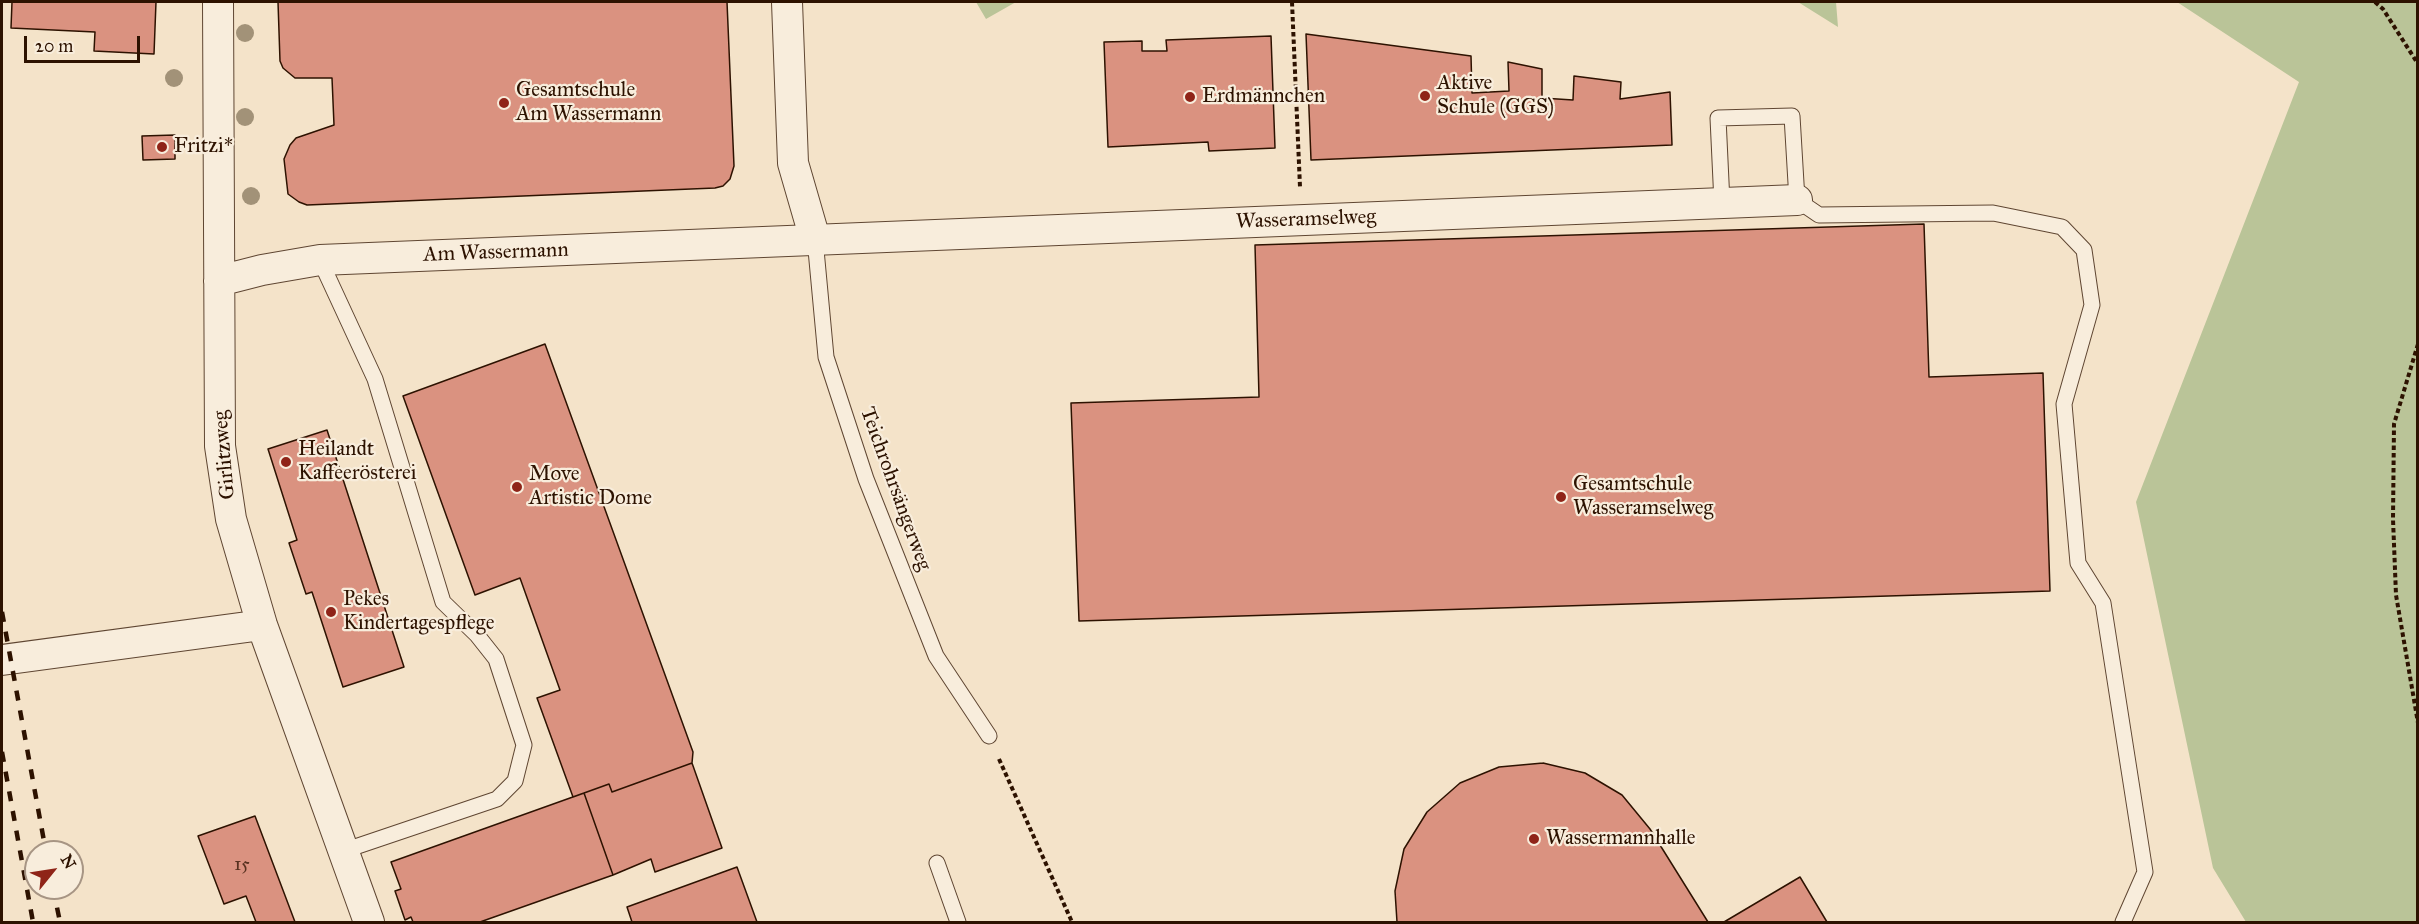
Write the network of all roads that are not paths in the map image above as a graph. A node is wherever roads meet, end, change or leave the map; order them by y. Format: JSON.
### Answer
{"nodes":[{"id":1,"x":218,"y":2,"type":"edge"},
{"id":2,"x":787,"y":2,"type":"edge"},
{"id":3,"x":1797,"y":200,"type":"junction"},
{"id":4,"x":1722,"y":203,"type":"junction"},
{"id":5,"x":815,"y":239,"type":"junction"},
{"id":6,"x":320,"y":261,"type":"junction"},
{"id":7,"x":219,"y":281,"type":"junction"},
{"id":8,"x":262,"y":625,"type":"junction"},
{"id":9,"x":2,"y":660,"type":"edge"},
{"id":10,"x":989,"y":736,"type":"road end"},
{"id":11,"x":343,"y":851,"type":"junction"},
{"id":12,"x":937,"y":863,"type":"dead end"},
{"id":13,"x":369,"y":922,"type":"edge"},
{"id":14,"x":958,"y":922,"type":"edge"},
{"id":15,"x":2123,"y":922,"type":"edge"}],
"edges":[{"from":1,"to":7,"type":"street"},
{"from":2,"to":5,"type":"street"},
{"from":3,"to":4,"type":"street","name":"Wasseramselweg"},
{"from":3,"to":4,"type":"lane"},
{"from":3,"to":15,"type":"lane"},
{"from":4,"to":5,"type":"street","name":"Wasseramselweg"},
{"from":5,"to":6,"type":"street","name":"Am Wassermann"},
{"from":5,"to":10,"type":"lane","name":"Teichrohrsängerweg"},
{"from":6,"to":7,"type":"street","name":"Am Wassermann"},
{"from":6,"to":11,"type":"lane"},
{"from":7,"to":8,"type":"street","name":"Girlitzweg"},
{"from":8,"to":9,"type":"street"},
{"from":8,"to":11,"type":"street","name":"Girlitzweg"},
{"from":11,"to":13,"type":"street","name":"Girlitzweg"},
{"from":12,"to":14,"type":"lane"}]}
